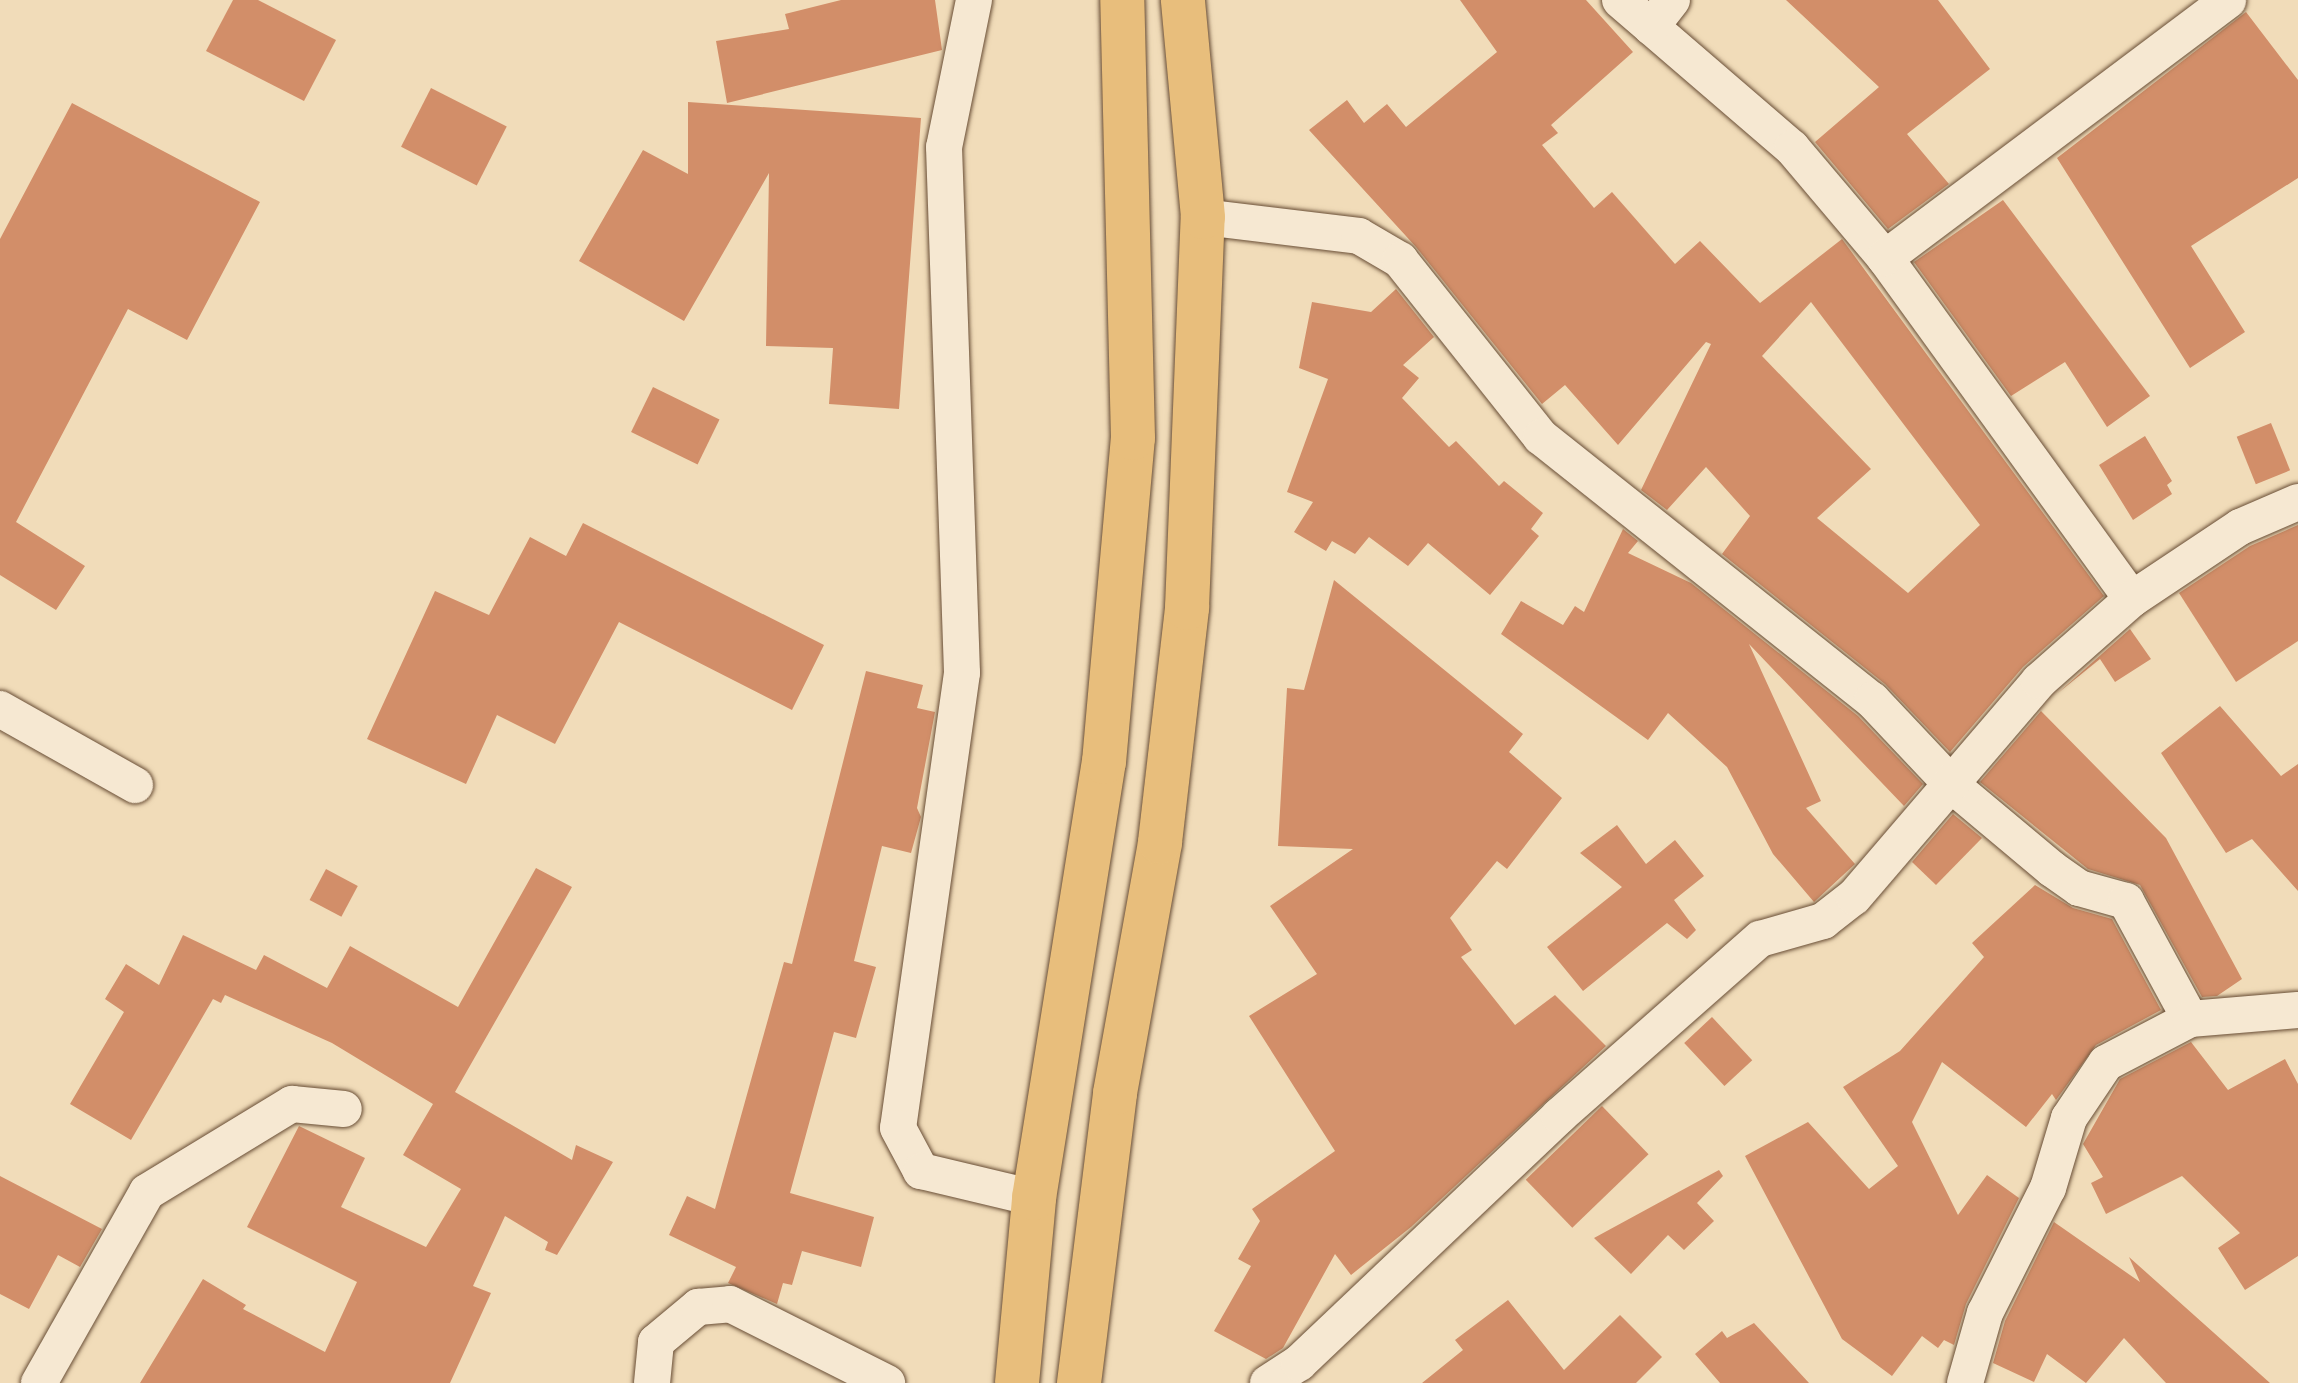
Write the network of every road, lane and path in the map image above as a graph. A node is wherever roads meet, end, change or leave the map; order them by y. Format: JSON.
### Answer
{"nodes":[{"id":1,"x":974,"y":0,"type":"edge"},
{"id":2,"x":1122,"y":0,"type":"edge"},
{"id":3,"x":1183,"y":0,"type":"edge"},
{"id":4,"x":1620,"y":0,"type":"edge"},
{"id":5,"x":2228,"y":0,"type":"edge"},
{"id":6,"x":1662,"y":14,"type":"edge"},
{"id":7,"x":1203,"y":217,"type":"junction"},
{"id":8,"x":1885,"y":258,"type":"junction"},
{"id":9,"x":2298,"y":502,"type":"edge"},
{"id":10,"x":2132,"y":599,"type":"junction"},
{"id":11,"x":0,"y":709,"type":"edge"},
{"id":12,"x":135,"y":785,"type":"dead end"},
{"id":13,"x":1954,"y":787,"type":"junction"},
{"id":14,"x":2298,"y":1010,"type":"edge"},
{"id":15,"x":2190,"y":1019,"type":"junction"},
{"id":16,"x":344,"y":1109,"type":"dead end"},
{"id":17,"x":1034,"y":1198,"type":"junction"},
{"id":18,"x":39,"y":1383,"type":"edge"},
{"id":19,"x":652,"y":1383,"type":"edge"},
{"id":20,"x":887,"y":1383,"type":"edge"},
{"id":21,"x":1017,"y":1383,"type":"edge"},
{"id":22,"x":1079,"y":1383,"type":"edge"},
{"id":23,"x":1268,"y":1383,"type":"edge"},
{"id":24,"x":1965,"y":1383,"type":"edge"}],
"edges":[{"from":1,"to":17,"type":"street"},
{"from":2,"to":17,"type":"main road"},
{"from":3,"to":7,"type":"main road"},
{"from":4,"to":6,"type":"street"},
{"from":5,"to":8,"type":"street"},
{"from":6,"to":8,"type":"street"},
{"from":7,"to":13,"type":"street"},
{"from":7,"to":22,"type":"main road"},
{"from":8,"to":10,"type":"street"},
{"from":9,"to":10,"type":"street"},
{"from":10,"to":13,"type":"street"},
{"from":11,"to":12,"type":"street"},
{"from":13,"to":15,"type":"street"},
{"from":13,"to":23,"type":"street"},
{"from":14,"to":15,"type":"street"},
{"from":15,"to":24,"type":"street"},
{"from":16,"to":18,"type":"street"},
{"from":17,"to":21,"type":"main road"},
{"from":19,"to":20,"type":"street"}]}
